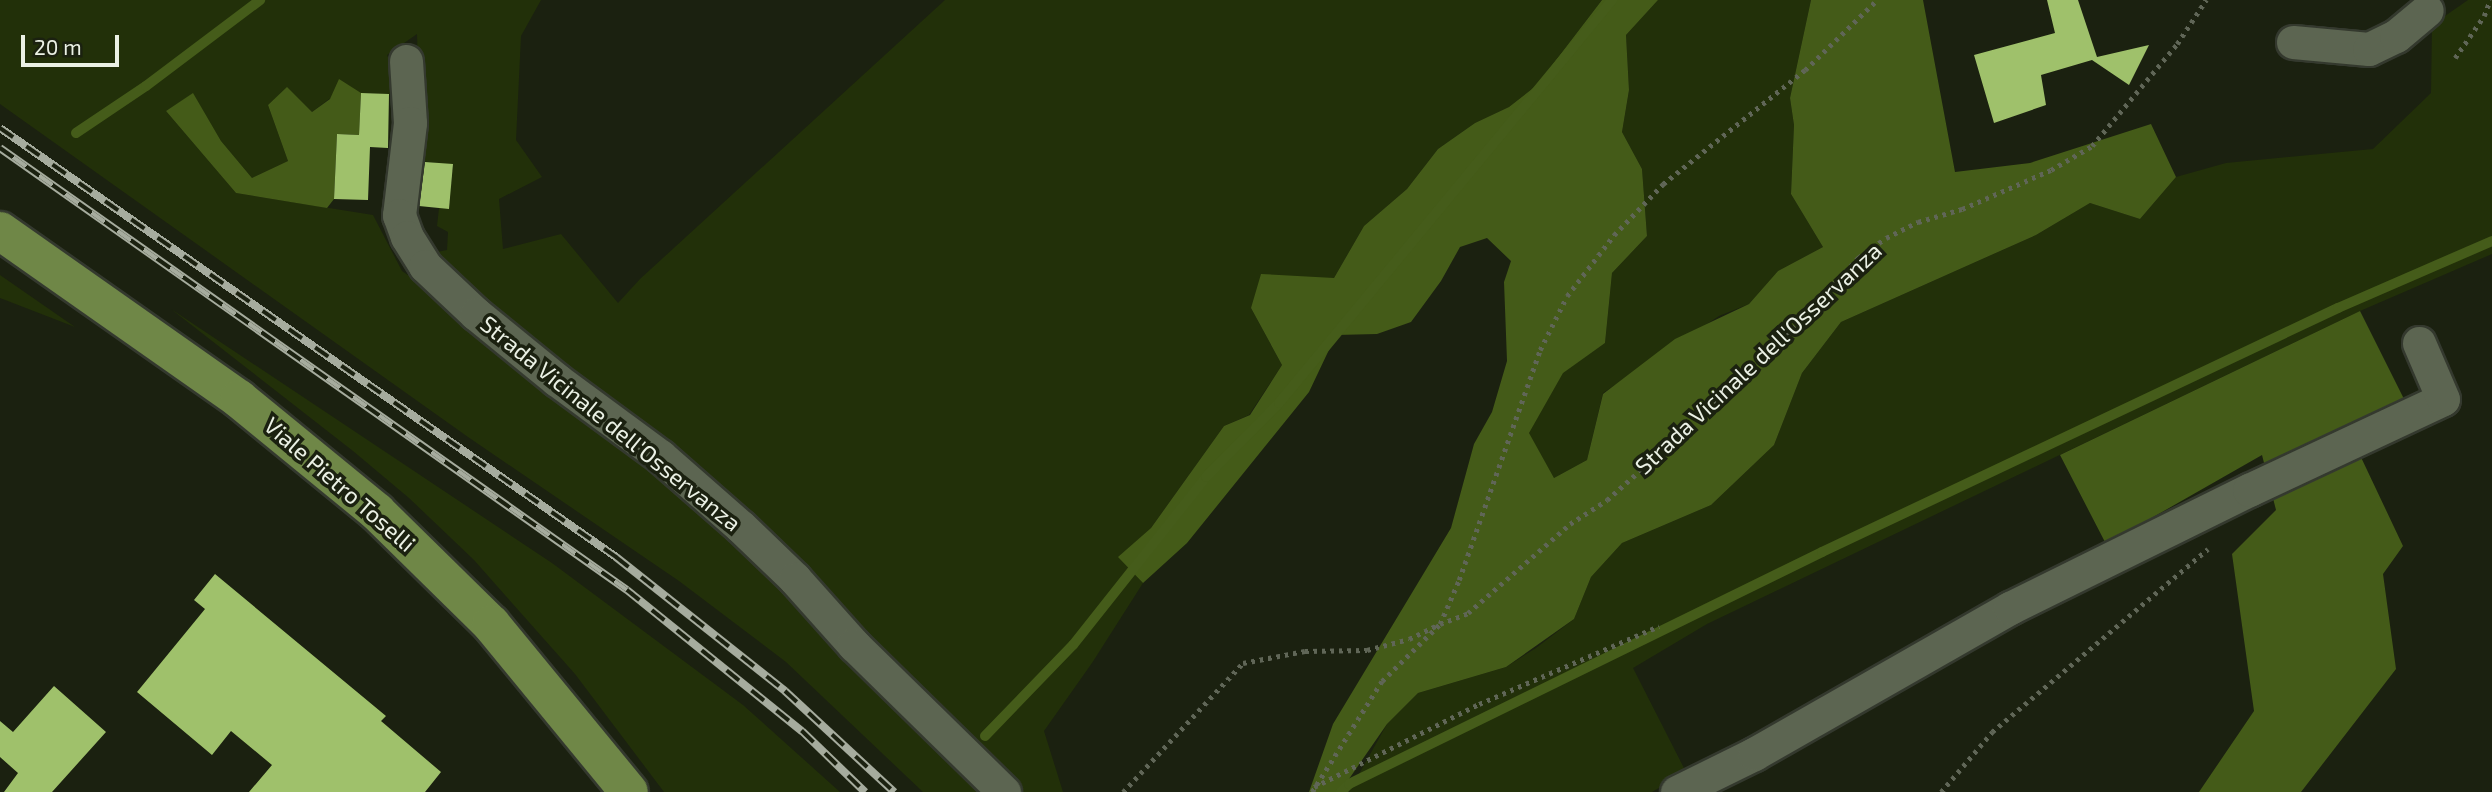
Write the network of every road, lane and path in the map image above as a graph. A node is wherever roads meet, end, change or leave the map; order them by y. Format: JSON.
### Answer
{"nodes":[{"id":1,"x":1877,"y":0,"type":"edge"},
{"id":2,"x":2206,"y":0,"type":"edge"},
{"id":3,"x":2490,"y":0,"type":"edge"},
{"id":4,"x":2426,"y":4,"type":"edge"},
{"id":5,"x":2293,"y":42,"type":"dead end"},
{"id":6,"x":2455,"y":58,"type":"dead end"},
{"id":7,"x":406,"y":61,"type":"dead end"},
{"id":8,"x":0,"y":231,"type":"edge"},
{"id":9,"x":2419,"y":344,"type":"dead end"},
{"id":10,"x":2212,"y":546,"type":"dead end"},
{"id":11,"x":1440,"y":624,"type":"junction"},
{"id":12,"x":1659,"y":625,"type":"dead end"},
{"id":13,"x":1312,"y":790,"type":"edge"},
{"id":14,"x":629,"y":792,"type":"edge"},
{"id":15,"x":1004,"y":792,"type":"edge"},
{"id":16,"x":1123,"y":792,"type":"edge"},
{"id":17,"x":1676,"y":792,"type":"edge"},
{"id":18,"x":1941,"y":792,"type":"edge"}],
"edges":[{"from":1,"to":11,"type":"path"},
{"from":2,"to":11,"type":"path","name":"Strada Vicinale dell'Osservanza"},
{"from":3,"to":6,"type":"path"},
{"from":4,"to":5,"type":"lane"},
{"from":7,"to":15,"type":"lane","name":"Strada Vicinale dell'Osservanza"},
{"from":8,"to":14,"type":"main road","name":"Viale Pietro Toselli"},
{"from":9,"to":17,"type":"lane"},
{"from":10,"to":18,"type":"path"},
{"from":11,"to":13,"type":"path","name":"Strada Vicinale dell'Osservanza"},
{"from":11,"to":16,"type":"path"},
{"from":12,"to":13,"type":"path"}]}
